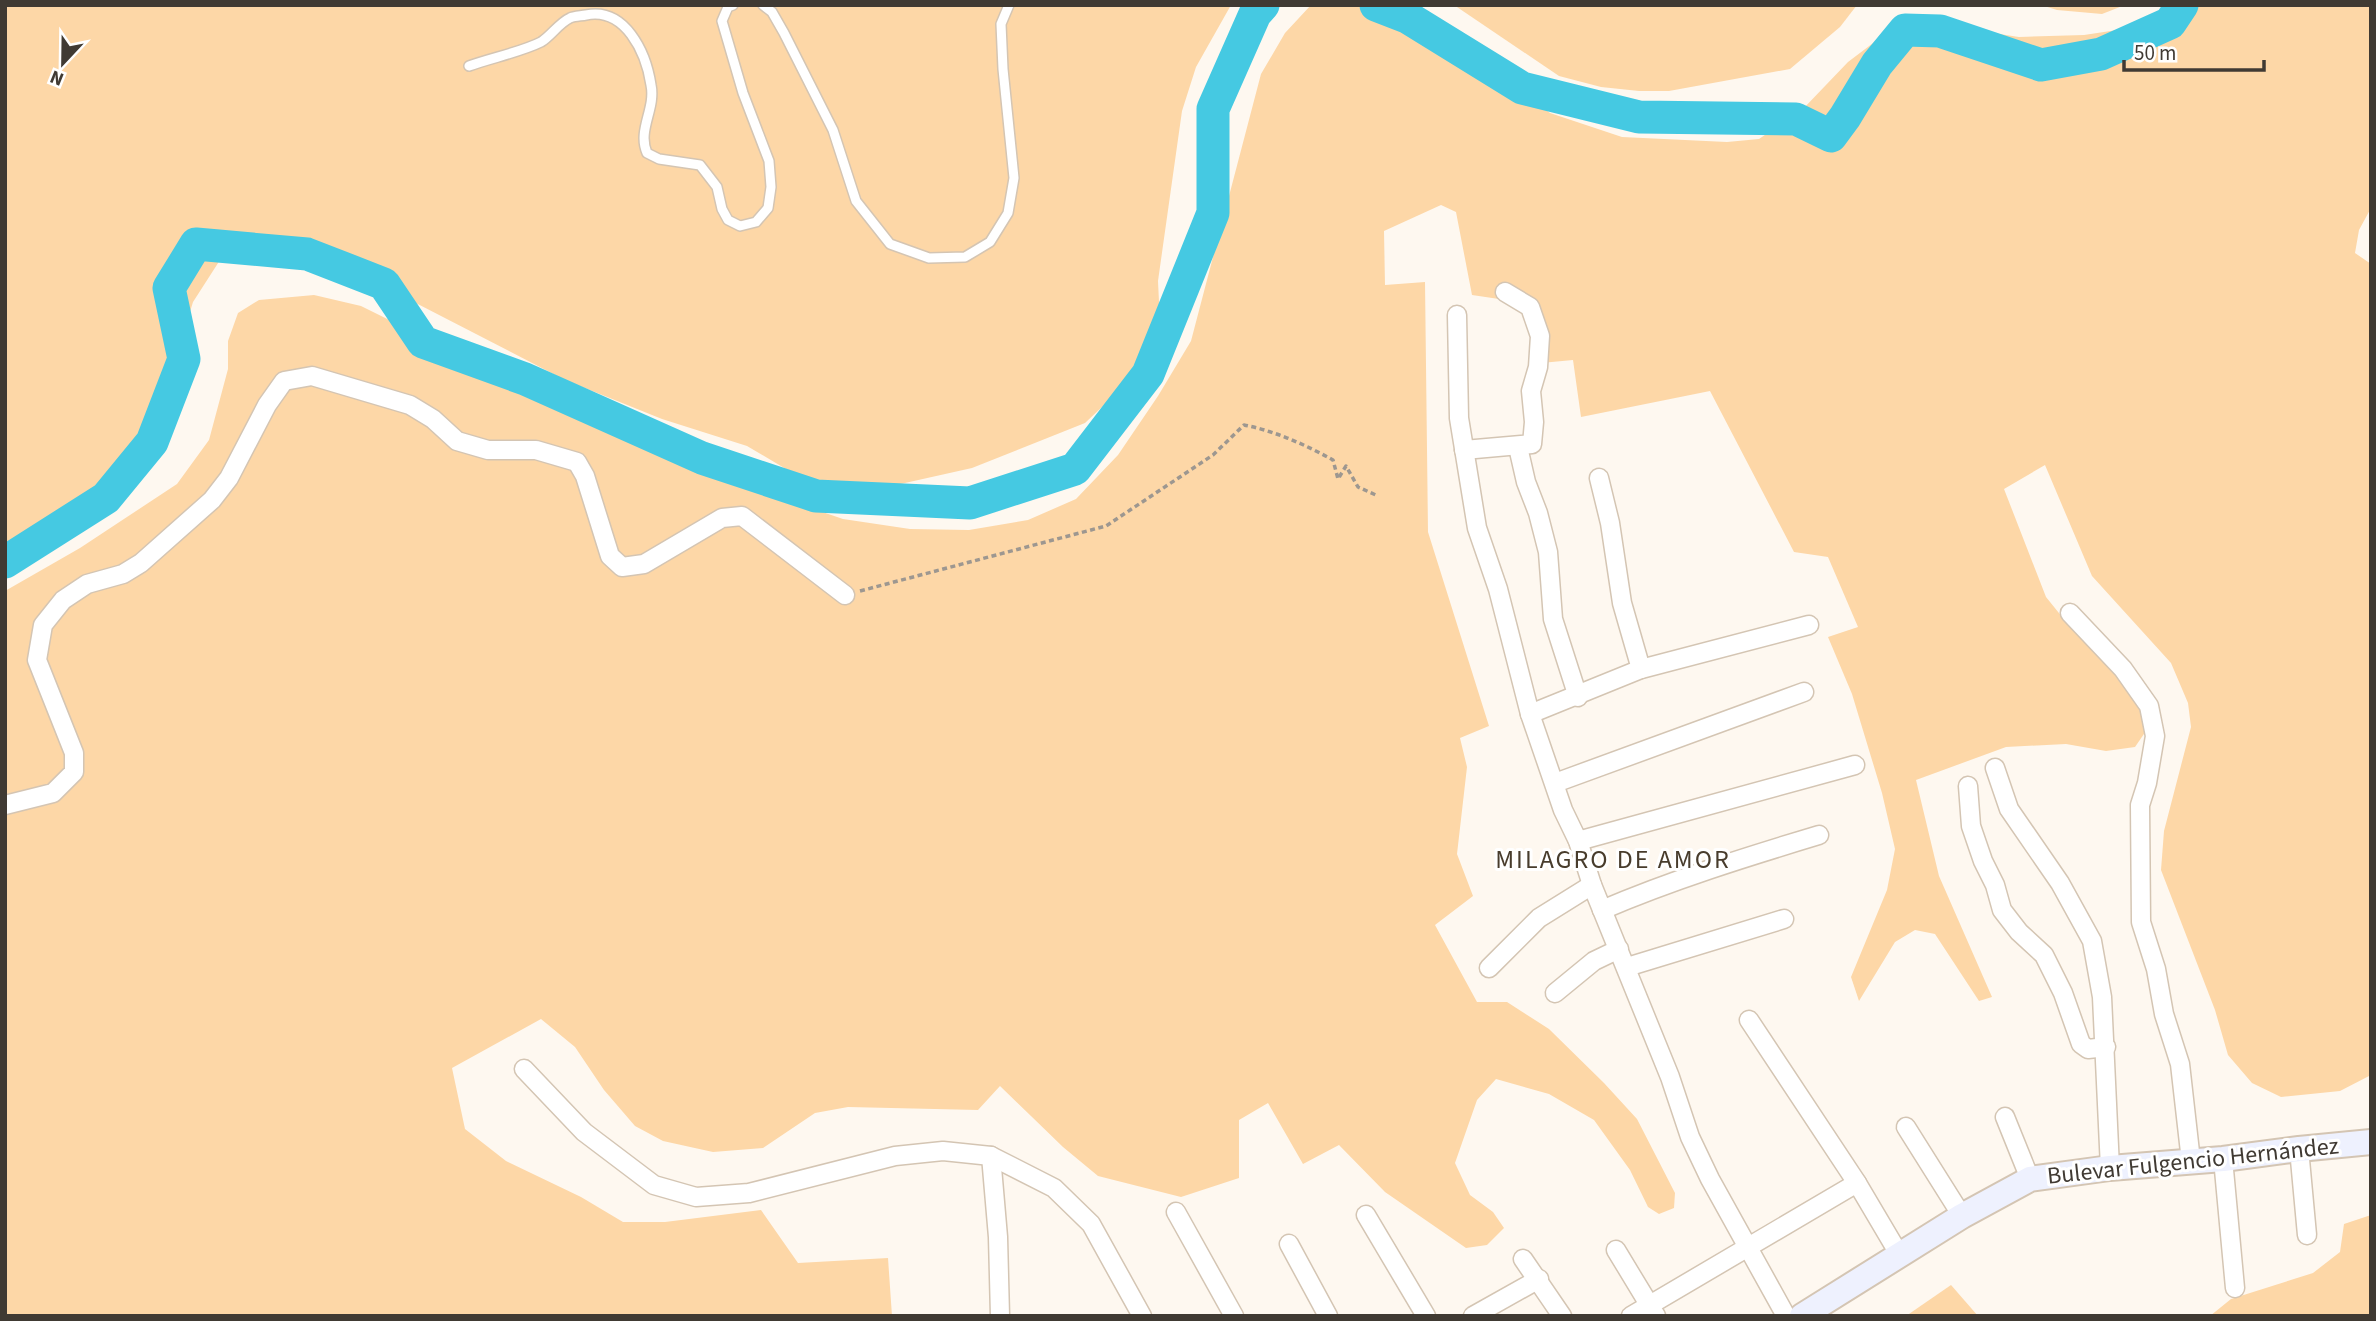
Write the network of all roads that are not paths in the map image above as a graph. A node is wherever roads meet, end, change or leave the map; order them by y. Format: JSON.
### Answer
{"nodes":[{"id":1,"x":733,"y":5,"type":"edge"},
{"id":2,"x":763,"y":5,"type":"edge"},
{"id":3,"x":1009,"y":5,"type":"edge"},
{"id":4,"x":469,"y":66,"type":"dead end"},
{"id":5,"x":1505,"y":292,"type":"dead end"},
{"id":6,"x":1457,"y":315,"type":"dead end"},
{"id":7,"x":1518,"y":447,"type":"junction"},
{"id":8,"x":1464,"y":450,"type":"junction"},
{"id":9,"x":1599,"y":478,"type":"dead end"},
{"id":10,"x":845,"y":595,"type":"road end"},
{"id":11,"x":2070,"y":612,"type":"dead end"},
{"id":12,"x":1809,"y":625,"type":"dead end"},
{"id":13,"x":1641,"y":669,"type":"junction"},
{"id":14,"x":1804,"y":692,"type":"dead end"},
{"id":15,"x":1578,"y":696,"type":"junction"},
{"id":16,"x":1530,"y":714,"type":"junction"},
{"id":17,"x":1855,"y":765,"type":"dead end"},
{"id":18,"x":1995,"y":768,"type":"dead end"},
{"id":19,"x":1555,"y":783,"type":"junction"},
{"id":20,"x":1969,"y":786,"type":"dead end"},
{"id":21,"x":5,"y":805,"type":"edge"},
{"id":22,"x":1819,"y":835,"type":"dead end"},
{"id":23,"x":1578,"y":841,"type":"junction"},
{"id":24,"x":1592,"y":885,"type":"junction"},
{"id":25,"x":1602,"y":910,"type":"junction"},
{"id":26,"x":1784,"y":919,"type":"dead end"},
{"id":27,"x":1619,"y":949,"type":"junction"},
{"id":28,"x":1627,"y":967,"type":"junction"},
{"id":29,"x":1489,"y":968,"type":"dead end"},
{"id":30,"x":1555,"y":993,"type":"dead end"},
{"id":31,"x":1749,"y":1020,"type":"dead end"},
{"id":32,"x":2106,"y":1047,"type":"junction"},
{"id":33,"x":524,"y":1069,"type":"dead end"},
{"id":34,"x":2005,"y":1117,"type":"dead end"},
{"id":35,"x":1906,"y":1127,"type":"dead end"},
{"id":36,"x":2371,"y":1142,"type":"edge"},
{"id":37,"x":2299,"y":1149,"type":"junction"},
{"id":38,"x":991,"y":1156,"type":"junction"},
{"id":39,"x":2223,"y":1159,"type":"junction"},
{"id":40,"x":2191,"y":1161,"type":"junction"},
{"id":41,"x":2110,"y":1168,"type":"junction"},
{"id":42,"x":2030,"y":1179,"type":"junction"},
{"id":43,"x":1857,"y":1183,"type":"junction"},
{"id":44,"x":1176,"y":1212,"type":"dead end"},
{"id":45,"x":1366,"y":1215,"type":"dead end"},
{"id":46,"x":1962,"y":1216,"type":"junction"},
{"id":47,"x":2308,"y":1235,"type":"dead end"},
{"id":48,"x":1289,"y":1244,"type":"dead end"},
{"id":49,"x":1748,"y":1246,"type":"junction"},
{"id":50,"x":1616,"y":1250,"type":"dead end"},
{"id":51,"x":1899,"y":1254,"type":"junction"},
{"id":52,"x":1523,"y":1259,"type":"dead end"},
{"id":53,"x":1539,"y":1279,"type":"junction"},
{"id":54,"x":2235,"y":1288,"type":"dead end"},
{"id":55,"x":1653,"y":1310,"type":"edge"},
{"id":56,"x":1000,"y":1316,"type":"edge"},
{"id":57,"x":1142,"y":1316,"type":"edge"},
{"id":58,"x":1234,"y":1316,"type":"edge"},
{"id":59,"x":1328,"y":1316,"type":"edge"},
{"id":60,"x":1426,"y":1316,"type":"edge"},
{"id":61,"x":1473,"y":1316,"type":"edge"},
{"id":62,"x":1562,"y":1316,"type":"edge"},
{"id":63,"x":1631,"y":1316,"type":"edge"},
{"id":64,"x":1786,"y":1316,"type":"edge"},
{"id":65,"x":1802,"y":1316,"type":"edge"}],
"edges":[{"from":1,"to":4,"type":"lane"},
{"from":2,"to":3,"type":"lane"},
{"from":5,"to":7,"type":"street"},
{"from":6,"to":8,"type":"street"},
{"from":7,"to":8,"type":"street"},
{"from":7,"to":15,"type":"street"},
{"from":8,"to":16,"type":"street"},
{"from":9,"to":13,"type":"street"},
{"from":10,"to":21,"type":"street"},
{"from":11,"to":40,"type":"street"},
{"from":12,"to":13,"type":"street"},
{"from":13,"to":15,"type":"street"},
{"from":14,"to":19,"type":"street"},
{"from":15,"to":16,"type":"street"},
{"from":16,"to":19,"type":"street"},
{"from":17,"to":23,"type":"street"},
{"from":18,"to":32,"type":"street"},
{"from":19,"to":23,"type":"street"},
{"from":20,"to":32,"type":"street"},
{"from":22,"to":25,"type":"street"},
{"from":23,"to":24,"type":"street"},
{"from":24,"to":25,"type":"street"},
{"from":24,"to":29,"type":"street"},
{"from":25,"to":27,"type":"street"},
{"from":26,"to":28,"type":"street"},
{"from":27,"to":28,"type":"street"},
{"from":27,"to":30,"type":"street"},
{"from":28,"to":49,"type":"street"},
{"from":31,"to":43,"type":"street"},
{"from":32,"to":41,"type":"street"},
{"from":33,"to":38,"type":"street"},
{"from":34,"to":42,"type":"street"},
{"from":35,"to":46,"type":"street"},
{"from":36,"to":37,"type":"street","name":"Bulevar Fulgencio Hernández"},
{"from":37,"to":39,"type":"street","name":"Bulevar Fulgencio Hernández"},
{"from":37,"to":47,"type":"street"},
{"from":38,"to":56,"type":"street"},
{"from":38,"to":57,"type":"street"},
{"from":39,"to":40,"type":"street","name":"Bulevar Fulgencio Hernández"},
{"from":39,"to":54,"type":"street"},
{"from":40,"to":41,"type":"street","name":"Bulevar Fulgencio Hernández"},
{"from":41,"to":42,"type":"street","name":"Bulevar Fulgencio Hernández"},
{"from":42,"to":46,"type":"street","name":"Bulevar Fulgencio Hernández"},
{"from":43,"to":49,"type":"street"},
{"from":43,"to":51,"type":"street"},
{"from":44,"to":58,"type":"street"},
{"from":45,"to":60,"type":"street"},
{"from":46,"to":51,"type":"street","name":"Bulevar Fulgencio Hernández"},
{"from":48,"to":59,"type":"street"},
{"from":49,"to":55,"type":"street"},
{"from":49,"to":64,"type":"street"},
{"from":50,"to":55,"type":"street"},
{"from":51,"to":65,"type":"street","name":"Bulevar Fulgencio Hernández"},
{"from":52,"to":53,"type":"street"},
{"from":53,"to":61,"type":"street"},
{"from":53,"to":62,"type":"street"},
{"from":55,"to":63,"type":"street"}]}
